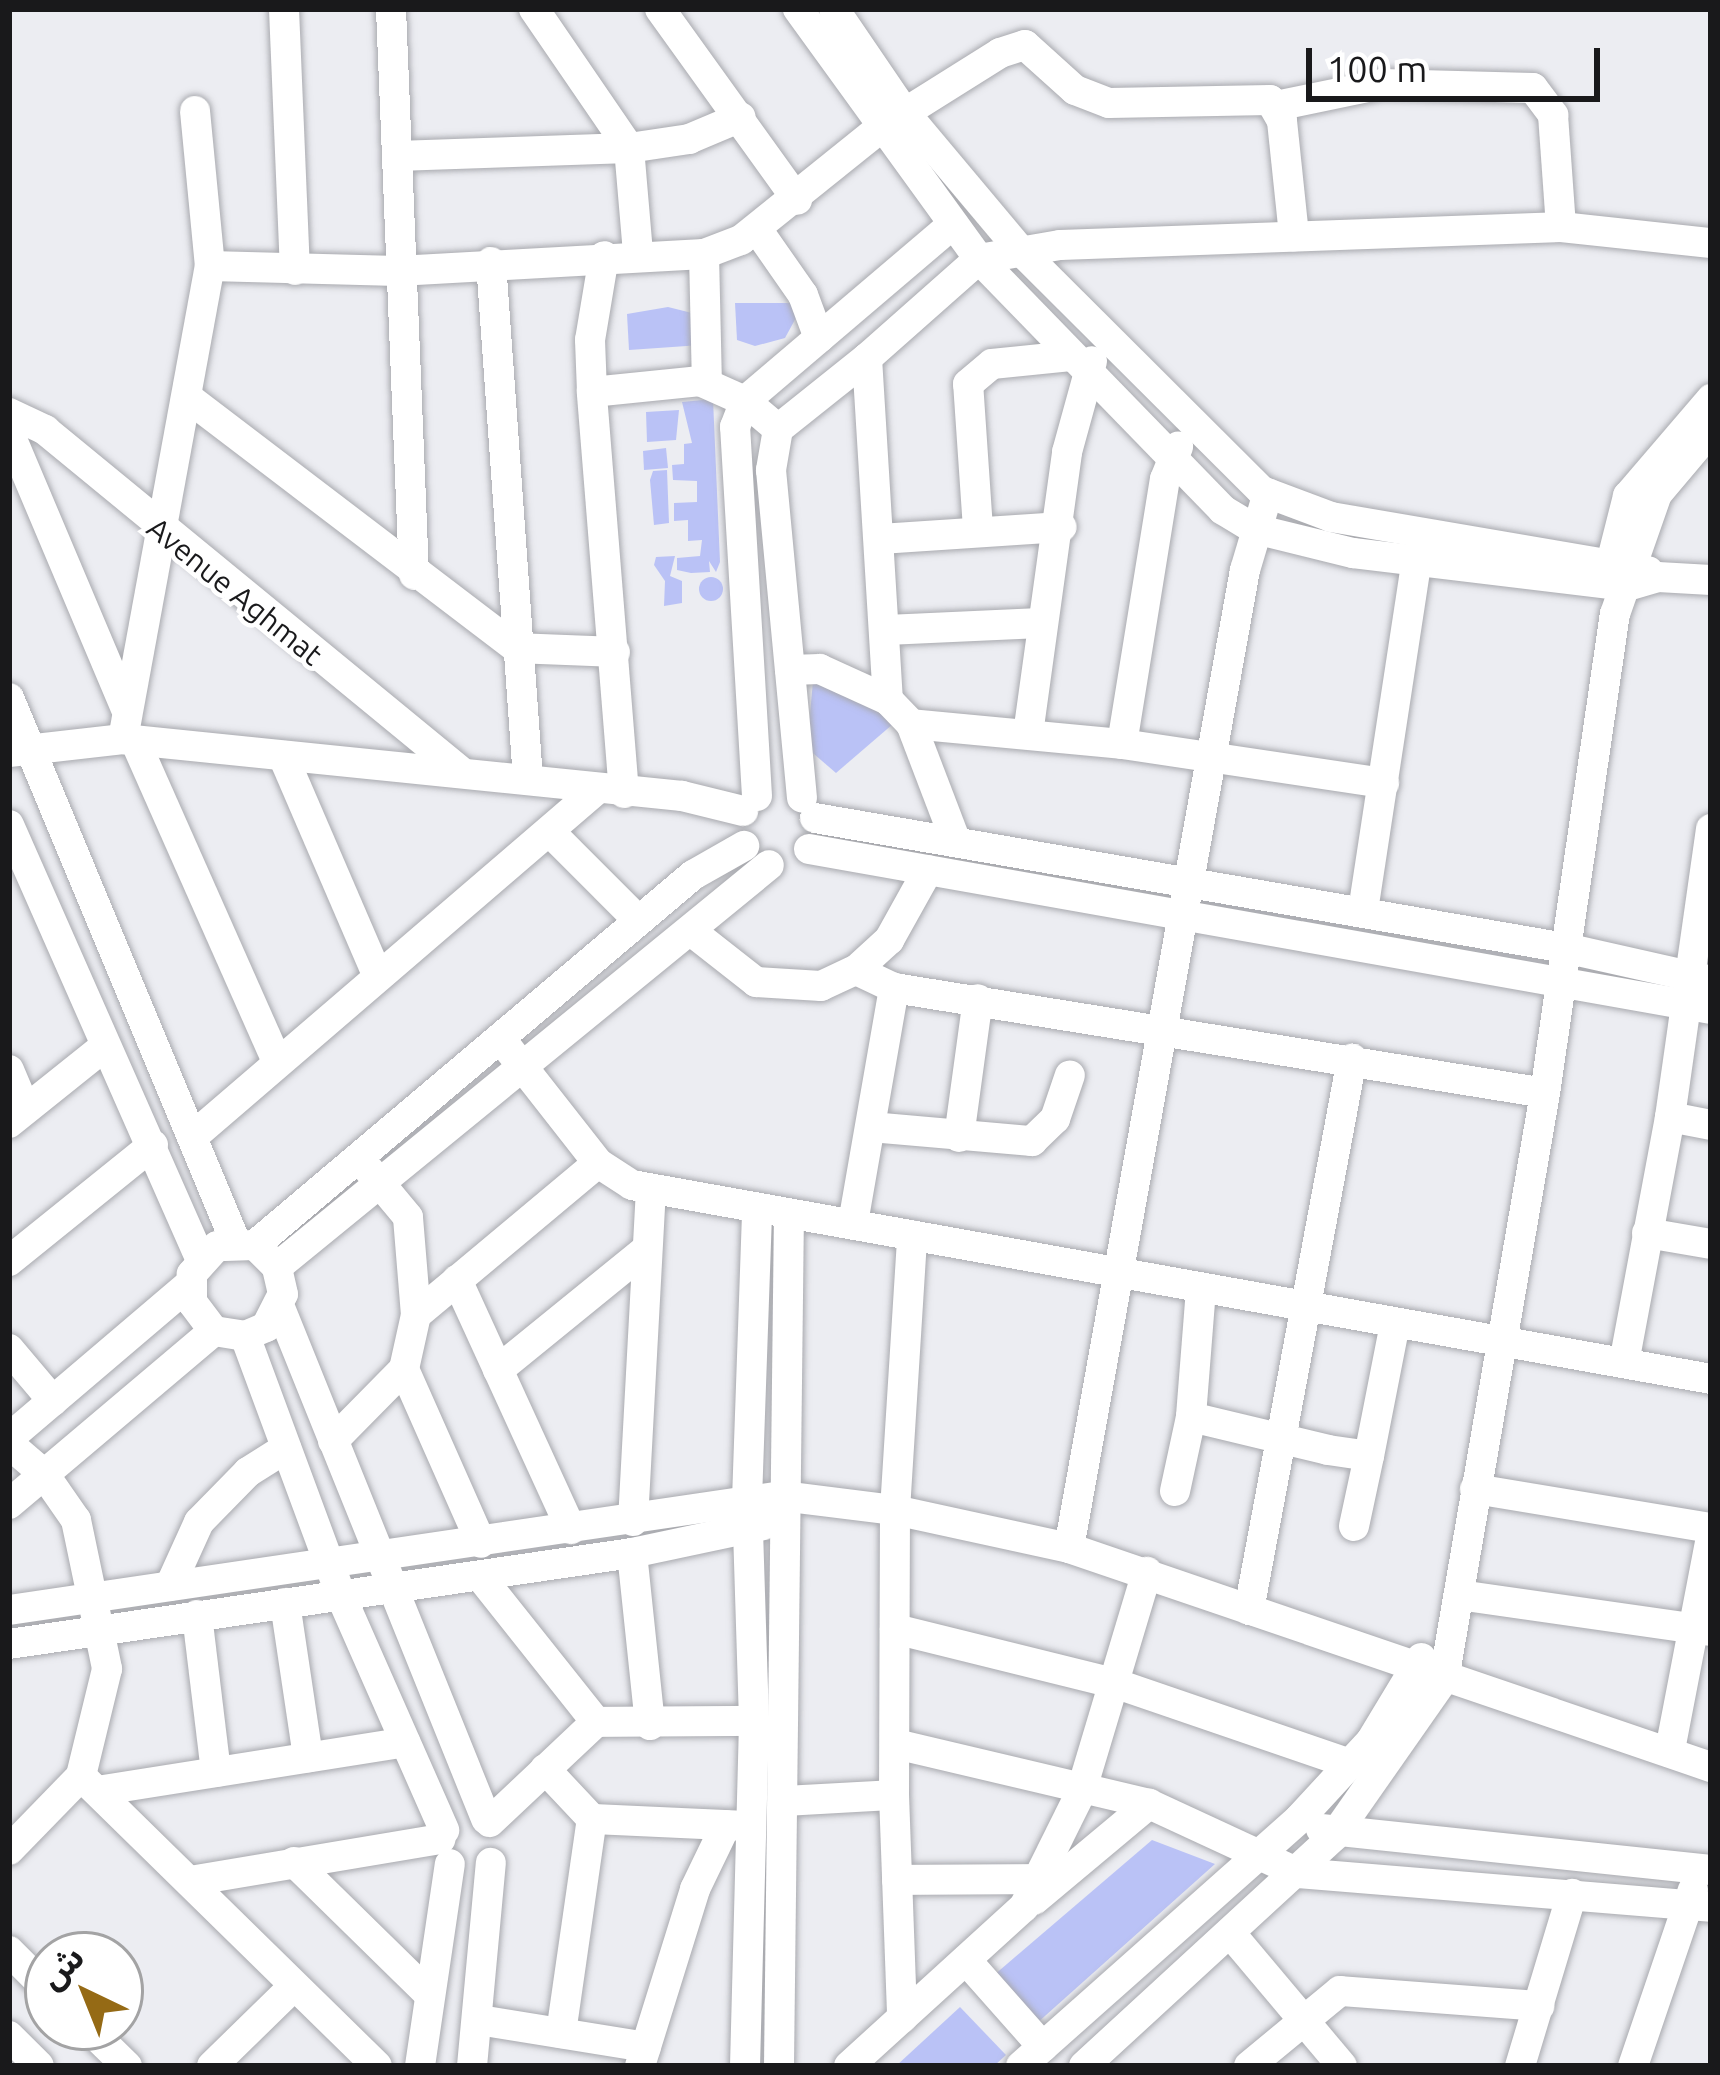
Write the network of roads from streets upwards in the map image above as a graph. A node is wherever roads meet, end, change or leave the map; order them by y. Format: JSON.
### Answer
{"nodes":[{"id":1,"x":284,"y":9,"type":"edge"},
{"id":2,"x":391,"y":9,"type":"edge"},
{"id":3,"x":660,"y":9,"type":"edge"},
{"id":4,"x":798,"y":9,"type":"edge"},
{"id":5,"x":834,"y":9,"type":"edge"},
{"id":6,"x":548,"y":14,"type":"edge"},
{"id":7,"x":1276,"y":106,"type":"junction"},
{"id":8,"x":195,"y":111,"type":"dead end"},
{"id":9,"x":741,"y":117,"type":"junction"},
{"id":10,"x":892,"y":122,"type":"junction"},
{"id":11,"x":629,"y":148,"type":"junction"},
{"id":12,"x":397,"y":156,"type":"junction"},
{"id":13,"x":796,"y":200,"type":"junction"},
{"id":14,"x":953,"y":224,"type":"junction"},
{"id":15,"x":1561,"y":227,"type":"junction"},
{"id":16,"x":757,"y":229,"type":"junction"},
{"id":17,"x":1294,"y":236,"type":"junction"},
{"id":18,"x":1711,"y":243,"type":"edge"},
{"id":19,"x":1021,"y":251,"type":"junction"},
{"id":20,"x":638,"y":252,"type":"junction"},
{"id":21,"x":704,"y":254,"type":"junction"},
{"id":22,"x":604,"y":256,"type":"junction"},
{"id":23,"x":980,"y":259,"type":"junction"},
{"id":24,"x":491,"y":262,"type":"junction"},
{"id":25,"x":210,"y":266,"type":"junction"},
{"id":26,"x":296,"y":270,"type":"junction"},
{"id":27,"x":398,"y":271,"type":"junction"},
{"id":28,"x":1107,"y":334,"type":"junction"},
{"id":29,"x":819,"y":338,"type":"junction"},
{"id":30,"x":867,"y":358,"type":"junction"},
{"id":31,"x":1079,"y":364,"type":"junction"},
{"id":32,"x":706,"y":382,"type":"junction"},
{"id":33,"x":592,"y":392,"type":"junction"},
{"id":34,"x":187,"y":398,"type":"junction"},
{"id":35,"x":1711,"y":399,"type":"edge"},
{"id":36,"x":746,"y":401,"type":"junction"},
{"id":37,"x":9,"y":413,"type":"edge"},
{"id":38,"x":1191,"y":425,"type":"junction"},
{"id":39,"x":778,"y":429,"type":"junction"},
{"id":40,"x":1711,"y":430,"type":"edge"},
{"id":41,"x":9,"y":432,"type":"edge"},
{"id":42,"x":1685,"y":457,"type":"edge"},
{"id":43,"x":1170,"y":462,"type":"junction"},
{"id":44,"x":1268,"y":494,"type":"junction"},
{"id":45,"x":1061,"y":527,"type":"junction"},
{"id":46,"x":977,"y":529,"type":"junction"},
{"id":47,"x":1256,"y":529,"type":"junction"},
{"id":48,"x":159,"y":530,"type":"junction"},
{"id":49,"x":880,"y":539,"type":"junction"},
{"id":50,"x":1417,"y":560,"type":"junction"},
{"id":51,"x":414,"y":575,"type":"junction"},
{"id":52,"x":1711,"y":580,"type":"edge"},
{"id":53,"x":1624,"y":581,"type":"junction"},
{"id":54,"x":1042,"y":623,"type":"junction"},
{"id":55,"x":885,"y":630,"type":"junction"},
{"id":56,"x":518,"y":648,"type":"junction"},
{"id":57,"x":615,"y":652,"type":"junction"},
{"id":58,"x":790,"y":670,"type":"junction"},
{"id":59,"x":9,"y":698,"type":"edge"},
{"id":60,"x":888,"y":700,"type":"junction"},
{"id":61,"x":911,"y":724,"type":"junction"},
{"id":62,"x":128,"y":730,"type":"junction"},
{"id":63,"x":1028,"y":734,"type":"junction"},
{"id":64,"x":1122,"y":744,"type":"junction"},
{"id":65,"x":18,"y":750,"type":"edge"},
{"id":66,"x":284,"y":756,"type":"junction"},
{"id":67,"x":1211,"y":759,"type":"junction"},
{"id":68,"x":461,"y":771,"type":"junction"},
{"id":69,"x":528,"y":780,"type":"junction"},
{"id":70,"x":1384,"y":783,"type":"junction"},
{"id":71,"x":609,"y":792,"type":"junction"},
{"id":72,"x":750,"y":804,"type":"junction"},
{"id":73,"x":809,"y":822,"type":"junction"},
{"id":74,"x":9,"y":825,"type":"edge"},
{"id":75,"x":550,"y":832,"type":"junction"},
{"id":76,"x":1710,"y":836,"type":"edge"},
{"id":77,"x":956,"y":842,"type":"junction"},
{"id":78,"x":744,"y":845,"type":"junction"},
{"id":79,"x":15,"y":857,"type":"edge"},
{"id":80,"x":769,"y":865,"type":"junction"},
{"id":81,"x":928,"y":870,"type":"junction"},
{"id":82,"x":1188,"y":898,"type":"junction"},
{"id":83,"x":1363,"y":911,"type":"junction"},
{"id":84,"x":638,"y":920,"type":"junction"},
{"id":85,"x":691,"y":931,"type":"junction"},
{"id":86,"x":1564,"y":962,"type":"junction"},
{"id":87,"x":856,"y":970,"type":"junction"},
{"id":88,"x":377,"y":974,"type":"junction"},
{"id":89,"x":894,"y":988,"type":"junction"},
{"id":90,"x":1700,"y":992,"type":"edge"},
{"id":91,"x":978,"y":999,"type":"junction"},
{"id":92,"x":1166,"y":1027,"type":"junction"},
{"id":93,"x":105,"y":1046,"type":"junction"},
{"id":94,"x":509,"y":1050,"type":"junction"},
{"id":95,"x":1352,"y":1059,"type":"junction"},
{"id":96,"x":278,"y":1062,"type":"junction"},
{"id":97,"x":9,"y":1070,"type":"edge"},
{"id":98,"x":1070,"y":1075,"type":"dead end"},
{"id":99,"x":1545,"y":1093,"type":"junction"},
{"id":100,"x":17,"y":1115,"type":"edge"},
{"id":101,"x":1670,"y":1117,"type":"junction"},
{"id":102,"x":1711,"y":1125,"type":"edge"},
{"id":103,"x":871,"y":1127,"type":"junction"},
{"id":104,"x":196,"y":1133,"type":"junction"},
{"id":105,"x":959,"y":1137,"type":"junction"},
{"id":106,"x":153,"y":1144,"type":"junction"},
{"id":107,"x":598,"y":1163,"type":"junction"},
{"id":108,"x":369,"y":1170,"type":"junction"},
{"id":109,"x":651,"y":1190,"type":"junction"},
{"id":110,"x":758,"y":1212,"type":"junction"},
{"id":111,"x":789,"y":1217,"type":"junction"},
{"id":112,"x":853,"y":1223,"type":"junction"},
{"id":113,"x":1646,"y":1233,"type":"junction"},
{"id":114,"x":912,"y":1236,"type":"junction"},
{"id":115,"x":245,"y":1244,"type":"junction"},
{"id":116,"x":1711,"y":1244,"type":"edge"},
{"id":117,"x":647,"y":1249,"type":"junction"},
{"id":118,"x":9,"y":1261,"type":"edge"},
{"id":119,"x":277,"y":1267,"type":"junction"},
{"id":120,"x":195,"y":1272,"type":"junction"},
{"id":121,"x":1118,"y":1273,"type":"junction"},
{"id":122,"x":457,"y":1280,"type":"junction"},
{"id":123,"x":1201,"y":1289,"type":"junction"},
{"id":124,"x":281,"y":1310,"type":"junction"},
{"id":125,"x":1306,"y":1310,"type":"junction"},
{"id":126,"x":416,"y":1315,"type":"junction"},
{"id":127,"x":1395,"y":1324,"type":"junction"},
{"id":128,"x":229,"y":1334,"type":"junction"},
{"id":129,"x":1502,"y":1341,"type":"junction"},
{"id":130,"x":9,"y":1349,"type":"edge"},
{"id":131,"x":1624,"y":1363,"type":"junction"},
{"id":132,"x":404,"y":1369,"type":"junction"},
{"id":133,"x":498,"y":1370,"type":"junction"},
{"id":134,"x":1711,"y":1379,"type":"edge"},
{"id":135,"x":53,"y":1401,"type":"junction"},
{"id":136,"x":1191,"y":1417,"type":"junction"},
{"id":137,"x":1282,"y":1437,"type":"junction"},
{"id":138,"x":9,"y":1441,"type":"edge"},
{"id":139,"x":334,"y":1441,"type":"junction"},
{"id":140,"x":286,"y":1448,"type":"junction"},
{"id":141,"x":1369,"y":1456,"type":"junction"},
{"id":142,"x":44,"y":1474,"type":"junction"},
{"id":143,"x":1475,"y":1489,"type":"junction"},
{"id":144,"x":1175,"y":1491,"type":"dead end"},
{"id":145,"x":9,"y":1504,"type":"edge"},
{"id":146,"x":793,"y":1506,"type":"junction"},
{"id":147,"x":895,"y":1510,"type":"junction"},
{"id":148,"x":747,"y":1515,"type":"junction"},
{"id":149,"x":633,"y":1521,"type":"junction"},
{"id":150,"x":1354,"y":1526,"type":"dead end"},
{"id":151,"x":572,"y":1528,"type":"junction"},
{"id":152,"x":1711,"y":1528,"type":"edge"},
{"id":153,"x":1711,"y":1538,"type":"edge"},
{"id":154,"x":481,"y":1543,"type":"junction"},
{"id":155,"x":1069,"y":1548,"type":"junction"},
{"id":156,"x":632,"y":1553,"type":"junction"},
{"id":157,"x":378,"y":1555,"type":"junction"},
{"id":158,"x":1147,"y":1572,"type":"junction"},
{"id":159,"x":480,"y":1576,"type":"junction"},
{"id":160,"x":335,"y":1582,"type":"junction"},
{"id":161,"x":170,"y":1586,"type":"junction"},
{"id":162,"x":393,"y":1588,"type":"junction"},
{"id":163,"x":94,"y":1595,"type":"junction"},
{"id":164,"x":1459,"y":1595,"type":"junction"},
{"id":165,"x":285,"y":1604,"type":"junction"},
{"id":166,"x":9,"y":1610,"type":"edge"},
{"id":167,"x":1249,"y":1610,"type":"junction"},
{"id":168,"x":197,"y":1615,"type":"junction"},
{"id":169,"x":103,"y":1627,"type":"junction"},
{"id":170,"x":895,"y":1629,"type":"junction"},
{"id":171,"x":1704,"y":1629,"type":"edge"},
{"id":172,"x":1447,"y":1635,"type":"junction"},
{"id":173,"x":9,"y":1644,"type":"edge"},
{"id":174,"x":1408,"y":1669,"type":"junction"},
{"id":175,"x":1444,"y":1679,"type":"junction"},
{"id":176,"x":1114,"y":1682,"type":"junction"},
{"id":177,"x":754,"y":1720,"type":"junction"},
{"id":178,"x":596,"y":1722,"type":"junction"},
{"id":179,"x":650,"y":1725,"type":"junction"},
{"id":180,"x":405,"y":1742,"type":"junction"},
{"id":181,"x":896,"y":1744,"type":"junction"},
{"id":182,"x":1670,"y":1750,"type":"junction"},
{"id":183,"x":308,"y":1757,"type":"junction"},
{"id":184,"x":1350,"y":1764,"type":"junction"},
{"id":185,"x":1711,"y":1767,"type":"edge"},
{"id":186,"x":545,"y":1768,"type":"junction"},
{"id":187,"x":216,"y":1772,"type":"junction"},
{"id":188,"x":89,"y":1784,"type":"junction"},
{"id":189,"x":1082,"y":1792,"type":"junction"},
{"id":190,"x":894,"y":1795,"type":"junction"},
{"id":191,"x":786,"y":1801,"type":"junction"},
{"id":192,"x":1148,"y":1804,"type":"junction"},
{"id":193,"x":1299,"y":1819,"type":"junction"},
{"id":194,"x":592,"y":1820,"type":"junction"},
{"id":195,"x":488,"y":1821,"type":"junction"},
{"id":196,"x":737,"y":1826,"type":"junction"},
{"id":197,"x":1334,"y":1836,"type":"junction"},
{"id":198,"x":445,"y":1844,"type":"junction"},
{"id":199,"x":9,"y":1850,"type":"edge"},
{"id":200,"x":1261,"y":1852,"type":"junction"},
{"id":201,"x":295,"y":1862,"type":"junction"},
{"id":202,"x":491,"y":1863,"type":"junction"},
{"id":203,"x":1706,"y":1869,"type":"edge"},
{"id":204,"x":1298,"y":1873,"type":"junction"},
{"id":205,"x":1039,"y":1879,"type":"junction"},
{"id":206,"x":897,"y":1880,"type":"junction"},
{"id":207,"x":190,"y":1881,"type":"junction"},
{"id":208,"x":1573,"y":1894,"type":"junction"},
{"id":209,"x":1024,"y":1907,"type":"junction"},
{"id":210,"x":1699,"y":1907,"type":"edge"},
{"id":211,"x":1231,"y":1934,"type":"junction"},
{"id":212,"x":966,"y":1960,"type":"junction"},
{"id":213,"x":293,"y":1987,"type":"junction"},
{"id":214,"x":430,"y":1995,"type":"junction"},
{"id":215,"x":1539,"y":2006,"type":"junction"},
{"id":216,"x":902,"y":2018,"type":"junction"},
{"id":217,"x":1302,"y":2018,"type":"junction"},
{"id":218,"x":479,"y":2020,"type":"junction"},
{"id":219,"x":561,"y":2033,"type":"junction"},
{"id":220,"x":643,"y":2056,"type":"edge"},
{"id":221,"x":1032,"y":2056,"type":"edge"},
{"id":222,"x":212,"y":2066,"type":"edge"},
{"id":223,"x":377,"y":2066,"type":"edge"},
{"id":224,"x":420,"y":2066,"type":"edge"},
{"id":225,"x":472,"y":2066,"type":"edge"},
{"id":226,"x":745,"y":2066,"type":"edge"},
{"id":227,"x":779,"y":2066,"type":"edge"},
{"id":228,"x":849,"y":2066,"type":"edge"},
{"id":229,"x":1084,"y":2066,"type":"edge"},
{"id":230,"x":1249,"y":2066,"type":"edge"},
{"id":231,"x":1342,"y":2066,"type":"edge"},
{"id":232,"x":1520,"y":2066,"type":"edge"},
{"id":233,"x":1633,"y":2066,"type":"edge"}],
"edges":[{"from":1,"to":26,"type":"street"},
{"from":2,"to":12,"type":"street"},
{"from":3,"to":9,"type":"street"},
{"from":4,"to":10,"type":"street"},
{"from":5,"to":10,"type":"street"},
{"from":6,"to":11,"type":"street"},
{"from":7,"to":10,"type":"street"},
{"from":7,"to":15,"type":"street"},
{"from":7,"to":17,"type":"street"},
{"from":8,"to":25,"type":"street"},
{"from":9,"to":11,"type":"street"},
{"from":9,"to":13,"type":"street"},
{"from":10,"to":13,"type":"street"},
{"from":10,"to":14,"type":"street"},
{"from":10,"to":19,"type":"street"},
{"from":11,"to":12,"type":"street"},
{"from":11,"to":20,"type":"street"},
{"from":12,"to":27,"type":"street"},
{"from":13,"to":16,"type":"street"},
{"from":14,"to":23,"type":"street"},
{"from":14,"to":29,"type":"street"},
{"from":15,"to":17,"type":"street"},
{"from":15,"to":18,"type":"street"},
{"from":16,"to":21,"type":"street"},
{"from":16,"to":29,"type":"street"},
{"from":17,"to":19,"type":"street"},
{"from":19,"to":23,"type":"street"},
{"from":19,"to":28,"type":"street"},
{"from":20,"to":21,"type":"street"},
{"from":20,"to":22,"type":"street"},
{"from":21,"to":32,"type":"street"},
{"from":22,"to":24,"type":"street"},
{"from":22,"to":33,"type":"street"},
{"from":23,"to":30,"type":"street"},
{"from":23,"to":31,"type":"street"},
{"from":24,"to":27,"type":"street"},
{"from":24,"to":56,"type":"street"},
{"from":25,"to":26,"type":"street"},
{"from":25,"to":34,"type":"street"},
{"from":26,"to":27,"type":"street"},
{"from":27,"to":51,"type":"street"},
{"from":28,"to":31,"type":"street"},
{"from":28,"to":38,"type":"street"},
{"from":29,"to":36,"type":"street"},
{"from":30,"to":39,"type":"street"},
{"from":30,"to":49,"type":"street"},
{"from":31,"to":43,"type":"street"},
{"from":31,"to":45,"type":"street"},
{"from":31,"to":46,"type":"street"},
{"from":32,"to":33,"type":"street"},
{"from":32,"to":36,"type":"street"},
{"from":33,"to":57,"type":"street"},
{"from":34,"to":48,"type":"street"},
{"from":34,"to":51,"type":"street"},
{"from":35,"to":42,"type":"street"},
{"from":36,"to":39,"type":"street"},
{"from":36,"to":72,"type":"street"},
{"from":37,"to":48,"type":"street","name":"Avenue Aghmat"},
{"from":38,"to":43,"type":"street"},
{"from":38,"to":44,"type":"street"},
{"from":39,"to":58,"type":"street"},
{"from":40,"to":42,"type":"street"},
{"from":41,"to":62,"type":"street"},
{"from":42,"to":53,"type":"street"},
{"from":43,"to":47,"type":"street"},
{"from":43,"to":64,"type":"street"},
{"from":44,"to":47,"type":"street"},
{"from":44,"to":53,"type":"street"},
{"from":45,"to":46,"type":"street"},
{"from":45,"to":54,"type":"street"},
{"from":46,"to":49,"type":"street"},
{"from":47,"to":50,"type":"street"},
{"from":47,"to":67,"type":"street"},
{"from":48,"to":62,"type":"street"},
{"from":48,"to":68,"type":"street","name":"Avenue Aghmat"},
{"from":49,"to":55,"type":"street"},
{"from":50,"to":53,"type":"street"},
{"from":50,"to":70,"type":"street"},
{"from":51,"to":56,"type":"street"},
{"from":52,"to":53,"type":"street"},
{"from":53,"to":86,"type":"street"},
{"from":54,"to":55,"type":"street"},
{"from":54,"to":63,"type":"street"},
{"from":55,"to":60,"type":"street"},
{"from":56,"to":57,"type":"street"},
{"from":56,"to":69,"type":"street"},
{"from":57,"to":71,"type":"street"},
{"from":58,"to":60,"type":"street"},
{"from":58,"to":73,"type":"street"},
{"from":59,"to":65,"type":"street"},
{"from":60,"to":61,"type":"street"},
{"from":61,"to":63,"type":"street"},
{"from":61,"to":77,"type":"street"},
{"from":62,"to":65,"type":"street"},
{"from":62,"to":66,"type":"street"},
{"from":62,"to":96,"type":"street"},
{"from":63,"to":64,"type":"street"},
{"from":64,"to":67,"type":"street"},
{"from":65,"to":104,"type":"street"},
{"from":66,"to":68,"type":"street"},
{"from":66,"to":88,"type":"street"},
{"from":67,"to":70,"type":"street"},
{"from":67,"to":82,"type":"street"},
{"from":68,"to":69,"type":"street"},
{"from":69,"to":71,"type":"street"},
{"from":70,"to":83,"type":"street"},
{"from":71,"to":72,"type":"street"},
{"from":71,"to":75,"type":"street"},
{"from":72,"to":73,"type":"street"},
{"from":72,"to":78,"type":"street"},
{"from":73,"to":77,"type":"street"},
{"from":73,"to":80,"type":"street"},
{"from":73,"to":81,"type":"street"},
{"from":74,"to":79,"type":"street"},
{"from":75,"to":84,"type":"street"},
{"from":75,"to":88,"type":"street"},
{"from":76,"to":90,"type":"street"},
{"from":77,"to":82,"type":"street"},
{"from":78,"to":80,"type":"street"},
{"from":78,"to":84,"type":"street"},
{"from":79,"to":93,"type":"street"},
{"from":80,"to":85,"type":"street"},
{"from":81,"to":82,"type":"street"},
{"from":81,"to":87,"type":"street"},
{"from":82,"to":83,"type":"street"},
{"from":82,"to":86,"type":"street"},
{"from":82,"to":92,"type":"street"},
{"from":83,"to":86,"type":"street"},
{"from":84,"to":94,"type":"street"},
{"from":85,"to":87,"type":"street"},
{"from":85,"to":94,"type":"street"},
{"from":86,"to":90,"type":"street"},
{"from":86,"to":99,"type":"street"},
{"from":87,"to":89,"type":"street"},
{"from":88,"to":96,"type":"street"},
{"from":89,"to":91,"type":"street"},
{"from":89,"to":103,"type":"street"},
{"from":90,"to":101,"type":"street"},
{"from":91,"to":92,"type":"street"},
{"from":91,"to":105,"type":"street"},
{"from":92,"to":95,"type":"street"},
{"from":92,"to":121,"type":"street"},
{"from":93,"to":100,"type":"street"},
{"from":93,"to":106,"type":"street"},
{"from":94,"to":107,"type":"street"},
{"from":94,"to":108,"type":"street"},
{"from":95,"to":99,"type":"street"},
{"from":95,"to":125,"type":"street"},
{"from":96,"to":104,"type":"street"},
{"from":97,"to":100,"type":"street"},
{"from":98,"to":105,"type":"street"},
{"from":99,"to":129,"type":"street"},
{"from":101,"to":102,"type":"street"},
{"from":101,"to":113,"type":"street"},
{"from":103,"to":105,"type":"street"},
{"from":103,"to":112,"type":"street"},
{"from":104,"to":115,"type":"street"},
{"from":106,"to":118,"type":"street"},
{"from":106,"to":120,"type":"street"},
{"from":107,"to":109,"type":"street"},
{"from":107,"to":122,"type":"street"},
{"from":108,"to":115,"type":"street"},
{"from":108,"to":119,"type":"street"},
{"from":108,"to":126,"type":"street"},
{"from":109,"to":110,"type":"street"},
{"from":109,"to":117,"type":"street"},
{"from":110,"to":111,"type":"street"},
{"from":110,"to":148,"type":"street"},
{"from":111,"to":112,"type":"street"},
{"from":111,"to":146,"type":"street"},
{"from":112,"to":114,"type":"street"},
{"from":113,"to":116,"type":"street"},
{"from":113,"to":131,"type":"street"},
{"from":114,"to":121,"type":"street"},
{"from":114,"to":147,"type":"street"},
{"from":115,"to":119,"type":"street"},
{"from":115,"to":120,"type":"street"},
{"from":117,"to":133,"type":"street"},
{"from":117,"to":149,"type":"street"},
{"from":119,"to":124,"type":"street"},
{"from":120,"to":128,"type":"street"},
{"from":120,"to":135,"type":"street"},
{"from":121,"to":123,"type":"street"},
{"from":121,"to":155,"type":"street"},
{"from":122,"to":126,"type":"street"},
{"from":122,"to":133,"type":"street"},
{"from":123,"to":125,"type":"street"},
{"from":123,"to":136,"type":"street"},
{"from":124,"to":128,"type":"street"},
{"from":124,"to":139,"type":"street"},
{"from":125,"to":127,"type":"street"},
{"from":125,"to":137,"type":"street"},
{"from":126,"to":132,"type":"street"},
{"from":127,"to":129,"type":"street"},
{"from":127,"to":141,"type":"street"},
{"from":128,"to":140,"type":"street"},
{"from":128,"to":142,"type":"street"},
{"from":129,"to":131,"type":"street"},
{"from":129,"to":143,"type":"street"},
{"from":130,"to":135,"type":"street"},
{"from":131,"to":134,"type":"street"},
{"from":132,"to":139,"type":"street"},
{"from":132,"to":154,"type":"street"},
{"from":133,"to":151,"type":"street"},
{"from":135,"to":138,"type":"street"},
{"from":136,"to":137,"type":"street"},
{"from":136,"to":144,"type":"street"},
{"from":137,"to":141,"type":"street"},
{"from":137,"to":167,"type":"street"},
{"from":138,"to":142,"type":"street"},
{"from":139,"to":157,"type":"street"},
{"from":140,"to":160,"type":"street"},
{"from":140,"to":161,"type":"street"},
{"from":141,"to":150,"type":"street"},
{"from":142,"to":145,"type":"street"},
{"from":142,"to":163,"type":"street"},
{"from":143,"to":152,"type":"street"},
{"from":143,"to":164,"type":"street"},
{"from":146,"to":147,"type":"street"},
{"from":146,"to":148,"type":"street"},
{"from":146,"to":191,"type":"street"},
{"from":147,"to":155,"type":"street"},
{"from":147,"to":170,"type":"street"},
{"from":148,"to":149,"type":"street"},
{"from":148,"to":156,"type":"street"},
{"from":148,"to":177,"type":"street"},
{"from":149,"to":151,"type":"street"},
{"from":151,"to":154,"type":"street"},
{"from":153,"to":171,"type":"street"},
{"from":154,"to":157,"type":"street"},
{"from":155,"to":158,"type":"street"},
{"from":156,"to":159,"type":"street"},
{"from":156,"to":179,"type":"street"},
{"from":157,"to":160,"type":"street"},
{"from":157,"to":162,"type":"street"},
{"from":158,"to":167,"type":"street"},
{"from":158,"to":176,"type":"street"},
{"from":159,"to":162,"type":"street"},
{"from":159,"to":178,"type":"street"},
{"from":160,"to":161,"type":"street"},
{"from":160,"to":162,"type":"street"},
{"from":160,"to":165,"type":"street"},
{"from":160,"to":180,"type":"street"},
{"from":161,"to":163,"type":"street"},
{"from":162,"to":195,"type":"street"},
{"from":163,"to":166,"type":"street"},
{"from":163,"to":169,"type":"street"},
{"from":164,"to":171,"type":"street"},
{"from":164,"to":172,"type":"street"},
{"from":165,"to":168,"type":"street"},
{"from":165,"to":183,"type":"street"},
{"from":167,"to":174,"type":"street"},
{"from":168,"to":169,"type":"street"},
{"from":168,"to":187,"type":"street"},
{"from":169,"to":173,"type":"street"},
{"from":169,"to":188,"type":"street"},
{"from":170,"to":176,"type":"street"},
{"from":170,"to":181,"type":"street"},
{"from":171,"to":182,"type":"street"},
{"from":172,"to":174,"type":"street"},
{"from":172,"to":175,"type":"street"},
{"from":174,"to":175,"type":"street"},
{"from":174,"to":184,"type":"street"},
{"from":175,"to":182,"type":"street"},
{"from":175,"to":197,"type":"street"},
{"from":176,"to":184,"type":"street"},
{"from":176,"to":189,"type":"street"},
{"from":177,"to":179,"type":"street"},
{"from":177,"to":196,"type":"street"},
{"from":178,"to":179,"type":"street"},
{"from":178,"to":186,"type":"street"},
{"from":180,"to":183,"type":"street"},
{"from":180,"to":198,"type":"street"},
{"from":181,"to":189,"type":"street"},
{"from":181,"to":190,"type":"street"},
{"from":182,"to":185,"type":"street"},
{"from":183,"to":187,"type":"street"},
{"from":184,"to":193,"type":"street"},
{"from":186,"to":194,"type":"street"},
{"from":186,"to":195,"type":"street"},
{"from":187,"to":188,"type":"street"},
{"from":188,"to":199,"type":"street"},
{"from":188,"to":207,"type":"street"},
{"from":189,"to":192,"type":"street"},
{"from":189,"to":205,"type":"street"},
{"from":190,"to":191,"type":"street"},
{"from":190,"to":206,"type":"street"},
{"from":191,"to":227,"type":"street"},
{"from":192,"to":200,"type":"street"},
{"from":192,"to":209,"type":"street"},
{"from":193,"to":197,"type":"street"},
{"from":193,"to":200,"type":"street"},
{"from":194,"to":196,"type":"street"},
{"from":194,"to":219,"type":"street"},
{"from":195,"to":198,"type":"street"},
{"from":195,"to":202,"type":"street"},
{"from":196,"to":220,"type":"street"},
{"from":196,"to":226,"type":"street"},
{"from":197,"to":203,"type":"street"},
{"from":197,"to":204,"type":"street"},
{"from":198,"to":201,"type":"street"},
{"from":198,"to":202,"type":"street"},
{"from":198,"to":214,"type":"street"},
{"from":200,"to":204,"type":"street"},
{"from":200,"to":221,"type":"street"},
{"from":201,"to":207,"type":"street"},
{"from":201,"to":214,"type":"street"},
{"from":202,"to":218,"type":"street"},
{"from":203,"to":210,"type":"street"},
{"from":204,"to":208,"type":"street"},
{"from":204,"to":211,"type":"street"},
{"from":205,"to":206,"type":"street"},
{"from":205,"to":209,"type":"street"},
{"from":206,"to":216,"type":"street"},
{"from":207,"to":213,"type":"street"},
{"from":208,"to":210,"type":"street"},
{"from":208,"to":215,"type":"street"},
{"from":209,"to":212,"type":"street"},
{"from":210,"to":233,"type":"street"},
{"from":211,"to":217,"type":"street"},
{"from":211,"to":229,"type":"street"},
{"from":212,"to":216,"type":"street"},
{"from":212,"to":221,"type":"street"},
{"from":213,"to":222,"type":"street"},
{"from":213,"to":223,"type":"street"},
{"from":214,"to":224,"type":"street"},
{"from":215,"to":217,"type":"street"},
{"from":215,"to":232,"type":"street"},
{"from":216,"to":228,"type":"street"},
{"from":217,"to":230,"type":"street"},
{"from":217,"to":231,"type":"street"},
{"from":218,"to":219,"type":"street"},
{"from":218,"to":225,"type":"street"},
{"from":219,"to":220,"type":"street"}]}
